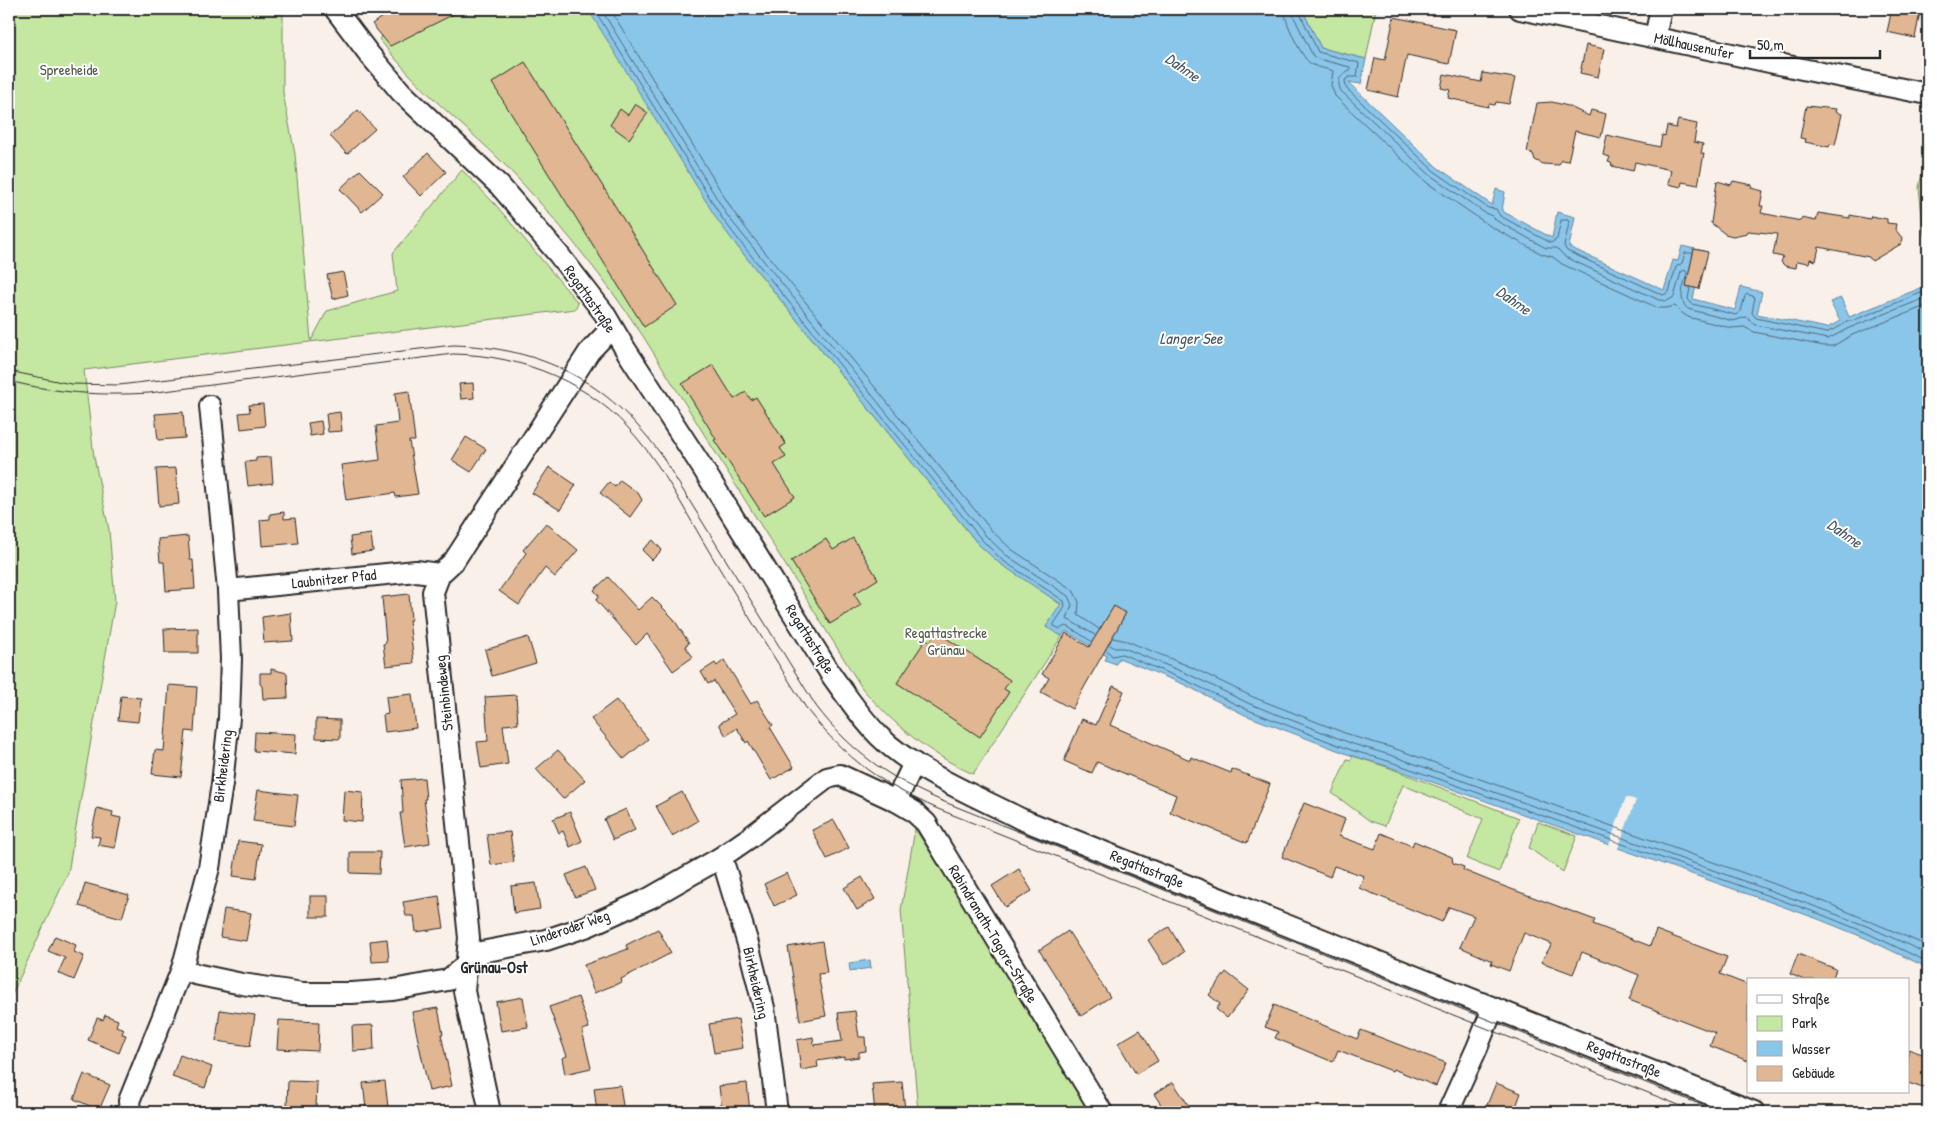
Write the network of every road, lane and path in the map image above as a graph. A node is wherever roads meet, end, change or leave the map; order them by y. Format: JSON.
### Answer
{"nodes":[{"id":1,"x":335,"y":9,"type":"edge"},
{"id":2,"x":1520,"y":9,"type":"edge"},
{"id":3,"x":1661,"y":9,"type":"edge"},
{"id":4,"x":1655,"y":37,"type":"junction"},
{"id":5,"x":1928,"y":94,"type":"edge"},
{"id":6,"x":610,"y":325,"type":"junction"},
{"id":7,"x":210,"y":406,"type":"dead end"},
{"id":8,"x":440,"y":574,"type":"junction"},
{"id":9,"x":228,"y":590,"type":"junction"},
{"id":10,"x":914,"y":763,"type":"junction"},
{"id":11,"x":896,"y":801,"type":"junction"},
{"id":12,"x":720,"y":858,"type":"junction"},
{"id":13,"x":467,"y":964,"type":"junction"},
{"id":14,"x":182,"y":969,"type":"junction"},
{"id":15,"x":1493,"y":1008,"type":"junction"},
{"id":16,"x":130,"y":1112,"type":"edge"},
{"id":17,"x":490,"y":1112,"type":"edge"},
{"id":18,"x":777,"y":1112,"type":"edge"},
{"id":19,"x":1102,"y":1112,"type":"edge"},
{"id":20,"x":1448,"y":1112,"type":"edge"},
{"id":21,"x":1754,"y":1112,"type":"edge"}],
"edges":[{"from":1,"to":6,"type":"street","name":"Regattastraße"},
{"from":2,"to":4,"type":"street","name":"Möllhausenufer"},
{"from":3,"to":4,"type":"street"},
{"from":4,"to":5,"type":"street","name":"Möllhausenufer"},
{"from":6,"to":8,"type":"street","name":"Steinbindeweg"},
{"from":6,"to":10,"type":"street","name":"Regattastraße"},
{"from":7,"to":9,"type":"street","name":"Birkheidering"},
{"from":8,"to":9,"type":"street","name":"Laubnitzer Pfad"},
{"from":8,"to":13,"type":"street","name":"Steinbindeweg"},
{"from":9,"to":14,"type":"street","name":"Birkheidering"},
{"from":10,"to":11,"type":"street"},
{"from":10,"to":15,"type":"street","name":"Regattastraße"},
{"from":11,"to":12,"type":"street","name":"Linderoder Weg"},
{"from":11,"to":19,"type":"street","name":"Rabindranath-Tagore-Straße"},
{"from":12,"to":13,"type":"street","name":"Linderoder Weg"},
{"from":12,"to":18,"type":"street","name":"Birkheidering"},
{"from":13,"to":14,"type":"street","name":"Linderoder Weg"},
{"from":13,"to":17,"type":"street","name":"Steinbindeweg"},
{"from":14,"to":16,"type":"street","name":"Birkheidering"},
{"from":15,"to":20,"type":"street"},
{"from":15,"to":21,"type":"street","name":"Regattastraße"}]}
